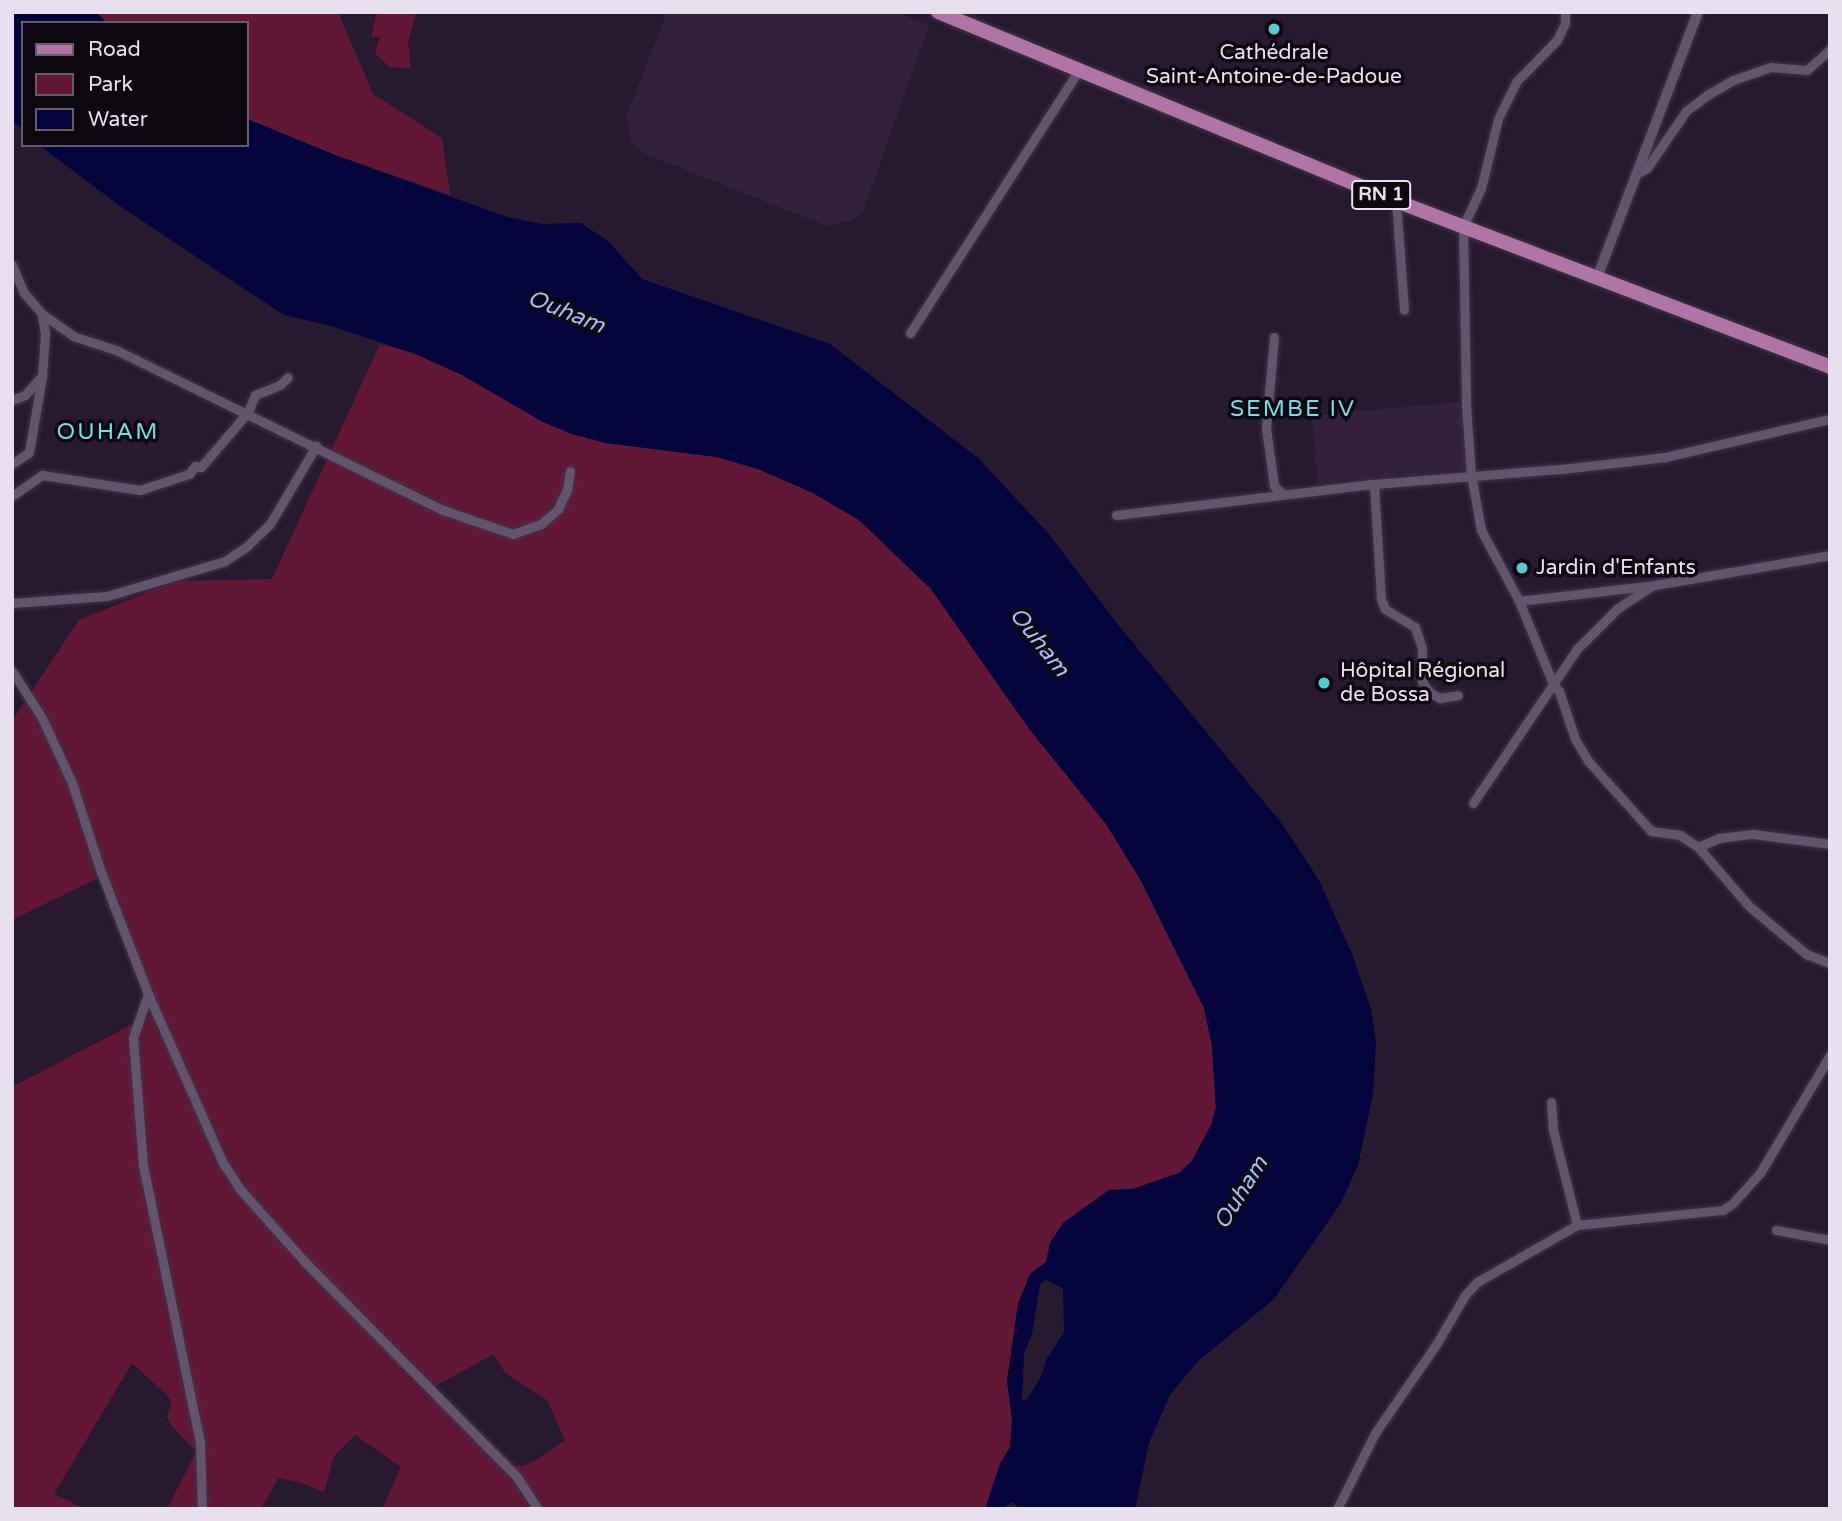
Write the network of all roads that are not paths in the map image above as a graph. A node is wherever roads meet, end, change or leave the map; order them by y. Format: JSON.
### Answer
{"nodes":[{"id":1,"x":938,"y":12,"type":"edge"},
{"id":2,"x":1565,"y":12,"type":"edge"},
{"id":3,"x":1698,"y":12,"type":"edge"},
{"id":4,"x":1830,"y":49,"type":"edge"},
{"id":5,"x":1078,"y":71,"type":"junction"},
{"id":6,"x":1636,"y":174,"type":"junction"},
{"id":7,"x":1396,"y":201,"type":"junction"},
{"id":8,"x":1463,"y":227,"type":"junction"},
{"id":9,"x":12,"y":265,"type":"edge"},
{"id":10,"x":1597,"y":278,"type":"junction"},
{"id":11,"x":1404,"y":310,"type":"dead end"},
{"id":12,"x":41,"y":314,"type":"junction"},
{"id":13,"x":910,"y":333,"type":"dead end"},
{"id":14,"x":1274,"y":337,"type":"dead end"},
{"id":15,"x":1830,"y":367,"type":"edge"},
{"id":16,"x":42,"y":377,"type":"junction"},
{"id":17,"x":288,"y":377,"type":"dead end"},
{"id":18,"x":12,"y":400,"type":"edge"},
{"id":19,"x":248,"y":412,"type":"junction"},
{"id":20,"x":1830,"y":419,"type":"edge"},
{"id":21,"x":316,"y":446,"type":"junction"},
{"id":22,"x":12,"y":464,"type":"edge"},
{"id":23,"x":570,"y":471,"type":"dead end"},
{"id":24,"x":1471,"y":474,"type":"junction"},
{"id":25,"x":1374,"y":484,"type":"junction"},
{"id":26,"x":1283,"y":494,"type":"junction"},
{"id":27,"x":12,"y":496,"type":"edge"},
{"id":28,"x":1116,"y":515,"type":"dead end"},
{"id":29,"x":1830,"y":555,"type":"edge"},
{"id":30,"x":1655,"y":585,"type":"junction"},
{"id":31,"x":1519,"y":601,"type":"junction"},
{"id":32,"x":12,"y":603,"type":"edge"},
{"id":33,"x":12,"y":671,"type":"edge"},
{"id":34,"x":1553,"y":684,"type":"junction"},
{"id":35,"x":1458,"y":695,"type":"dead end"},
{"id":36,"x":1473,"y":803,"type":"dead end"},
{"id":37,"x":1830,"y":844,"type":"edge"},
{"id":38,"x":1698,"y":848,"type":"junction"},
{"id":39,"x":1830,"y":963,"type":"edge"},
{"id":40,"x":148,"y":995,"type":"junction"},
{"id":41,"x":1830,"y":1055,"type":"edge"},
{"id":42,"x":1550,"y":1102,"type":"dead end"},
{"id":43,"x":1577,"y":1226,"type":"junction"},
{"id":44,"x":1776,"y":1230,"type":"dead end"},
{"id":45,"x":1830,"y":1240,"type":"edge"},
{"id":46,"x":202,"y":1509,"type":"edge"},
{"id":47,"x":538,"y":1509,"type":"edge"},
{"id":48,"x":1337,"y":1509,"type":"edge"}],
"edges":[{"from":1,"to":5,"type":"main road","number":"RN 1"},
{"from":2,"to":8,"type":"street"},
{"from":3,"to":6,"type":"street"},
{"from":4,"to":6,"type":"street"},
{"from":5,"to":7,"type":"main road","number":"RN 1"},
{"from":5,"to":13,"type":"street"},
{"from":6,"to":10,"type":"street"},
{"from":7,"to":8,"type":"main road","number":"RN 1"},
{"from":7,"to":11,"type":"street"},
{"from":8,"to":10,"type":"main road","number":"RN 1"},
{"from":8,"to":24,"type":"street"},
{"from":9,"to":12,"type":"street"},
{"from":10,"to":15,"type":"main road","number":"RN 1"},
{"from":12,"to":16,"type":"street"},
{"from":12,"to":19,"type":"street"},
{"from":14,"to":26,"type":"street"},
{"from":16,"to":18,"type":"street"},
{"from":16,"to":22,"type":"street"},
{"from":17,"to":19,"type":"street"},
{"from":19,"to":21,"type":"street"},
{"from":19,"to":27,"type":"street"},
{"from":20,"to":24,"type":"street"},
{"from":21,"to":23,"type":"street"},
{"from":21,"to":32,"type":"street"},
{"from":24,"to":25,"type":"street"},
{"from":24,"to":31,"type":"street"},
{"from":25,"to":26,"type":"street"},
{"from":25,"to":35,"type":"street"},
{"from":26,"to":28,"type":"street"},
{"from":29,"to":30,"type":"street"},
{"from":30,"to":31,"type":"street"},
{"from":30,"to":34,"type":"street"},
{"from":31,"to":34,"type":"street"},
{"from":33,"to":40,"type":"street"},
{"from":34,"to":36,"type":"street"},
{"from":34,"to":38,"type":"street"},
{"from":37,"to":38,"type":"street"},
{"from":38,"to":39,"type":"street"},
{"from":40,"to":46,"type":"street"},
{"from":40,"to":47,"type":"street"},
{"from":41,"to":43,"type":"street"},
{"from":42,"to":43,"type":"street"},
{"from":43,"to":48,"type":"street"},
{"from":44,"to":45,"type":"street"}]}
